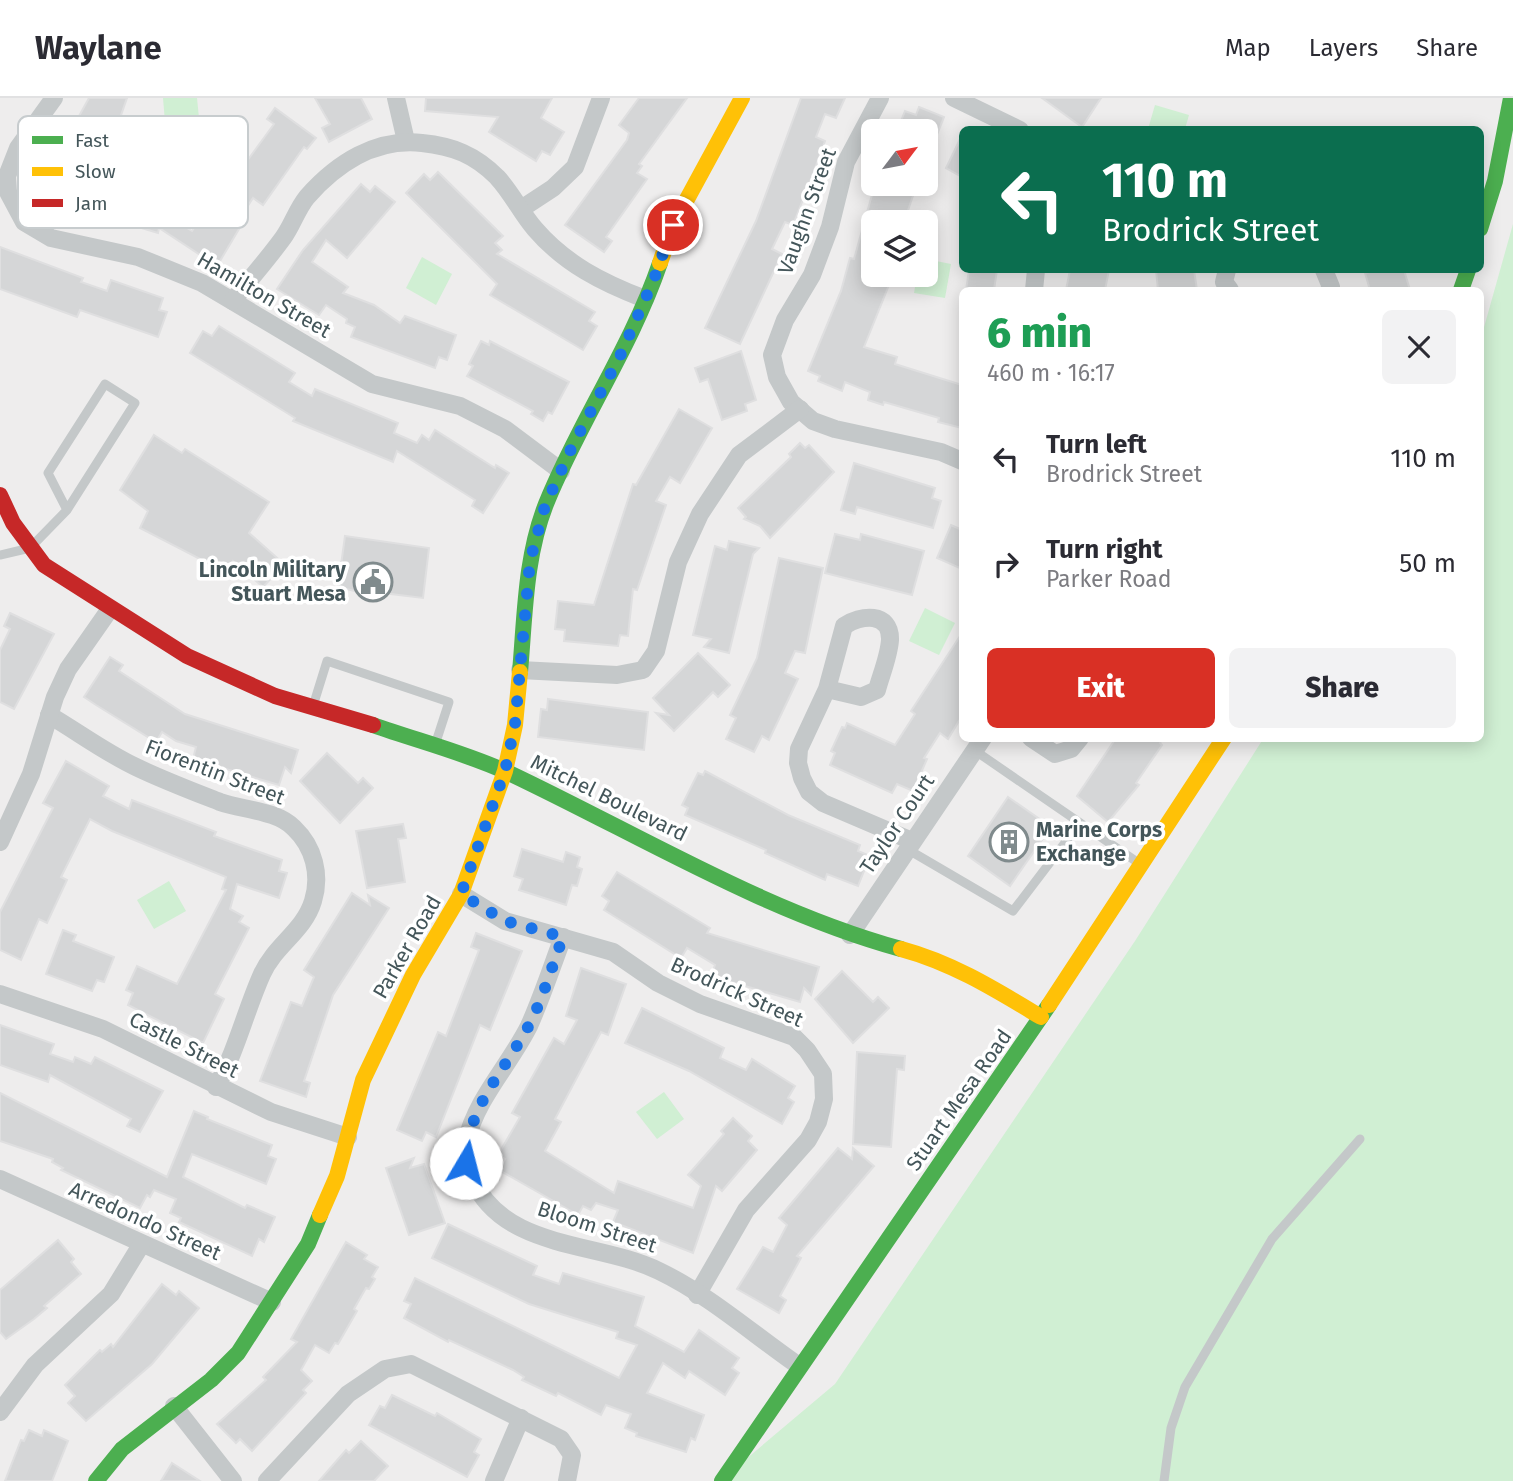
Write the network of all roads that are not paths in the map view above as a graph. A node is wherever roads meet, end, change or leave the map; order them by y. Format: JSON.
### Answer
{"nodes":[{"id":1,"x":54,"y":98,"type":"edge"},
{"id":2,"x":396,"y":98,"type":"edge"},
{"id":3,"x":601,"y":98,"type":"edge"},
{"id":4,"x":741,"y":98,"type":"edge"},
{"id":5,"x":880,"y":98,"type":"edge"},
{"id":6,"x":954,"y":98,"type":"edge"},
{"id":7,"x":1511,"y":98,"type":"edge"},
{"id":8,"x":41,"y":116,"type":"edge"},
{"id":9,"x":1012,"y":126,"type":"edge"},
{"id":10,"x":406,"y":141,"type":"junction"},
{"id":11,"x":18,"y":148,"type":"edge"},
{"id":12,"x":521,"y":209,"type":"junction"},
{"id":13,"x":18,"y":211,"type":"edge"},
{"id":14,"x":1484,"y":216,"type":"edge"},
{"id":15,"x":34,"y":228,"type":"edge"},
{"id":16,"x":646,"y":299,"type":"junction"},
{"id":17,"x":233,"y":301,"type":"junction"},
{"id":18,"x":800,"y":409,"type":"junction"},
{"id":19,"x":959,"y":460,"type":"edge"},
{"id":20,"x":561,"y":471,"type":"junction"},
{"id":21,"x":0,"y":495,"type":"edge"},
{"id":22,"x":67,"y":510,"type":"junction"},
{"id":23,"x":30,"y":548,"type":"junction"},
{"id":24,"x":0,"y":555,"type":"edge"},
{"id":25,"x":110,"y":609,"type":"junction"},
{"id":26,"x":520,"y":670,"type":"junction"},
{"id":27,"x":827,"y":689,"type":"junction"},
{"id":28,"x":312,"y":707,"type":"junction"},
{"id":29,"x":49,"y":715,"type":"junction"},
{"id":30,"x":1037,"y":742,"type":"edge"},
{"id":31,"x":1077,"y":742,"type":"edge"},
{"id":32,"x":1221,"y":742,"type":"edge"},
{"id":33,"x":979,"y":744,"type":"edge"},
{"id":34,"x":434,"y":747,"type":"junction"},
{"id":35,"x":505,"y":771,"type":"junction"},
{"id":36,"x":1080,"y":823,"type":"junction"},
{"id":37,"x":0,"y":842,"type":"edge"},
{"id":38,"x":910,"y":845,"type":"junction"},
{"id":39,"x":1141,"y":865,"type":"junction"},
{"id":40,"x":461,"y":894,"type":"junction"},
{"id":41,"x":850,"y":935,"type":"junction"},
{"id":42,"x":563,"y":937,"type":"junction"},
{"id":43,"x":0,"y":995,"type":"edge"},
{"id":44,"x":1041,"y":1017,"type":"junction"},
{"id":45,"x":216,"y":1087,"type":"junction"},
{"id":46,"x":348,"y":1137,"type":"junction"},
{"id":47,"x":1360,"y":1139,"type":"dead end"},
{"id":48,"x":0,"y":1179,"type":"edge"},
{"id":49,"x":141,"y":1245,"type":"junction"},
{"id":50,"x":697,"y":1295,"type":"junction"},
{"id":51,"x":272,"y":1303,"type":"junction"},
{"id":52,"x":799,"y":1366,"type":"junction"},
{"id":53,"x":174,"y":1406,"type":"junction"},
{"id":54,"x":0,"y":1412,"type":"edge"},
{"id":55,"x":521,"y":1419,"type":"junction"},
{"id":56,"x":96,"y":1481,"type":"edge"},
{"id":57,"x":233,"y":1481,"type":"edge"},
{"id":58,"x":267,"y":1481,"type":"edge"},
{"id":59,"x":494,"y":1481,"type":"edge"},
{"id":60,"x":567,"y":1481,"type":"edge"},
{"id":61,"x":722,"y":1481,"type":"edge"},
{"id":62,"x":1164,"y":1481,"type":"edge"}],
"edges":[{"from":1,"to":8,"type":"street","name":"Hamilton Street"},
{"from":2,"to":10,"type":"street"},
{"from":3,"to":12,"type":"street"},
{"from":4,"to":16,"type":"street","name":"Parker Road"},
{"from":5,"to":18,"type":"street","name":"Vaughn Street"},
{"from":6,"to":9,"type":"street"},
{"from":7,"to":14,"type":"street"},
{"from":10,"to":12,"type":"street"},
{"from":10,"to":17,"type":"street"},
{"from":11,"to":13,"type":"street","name":"Hamilton Street"},
{"from":12,"to":16,"type":"street"},
{"from":15,"to":17,"type":"street","name":"Hamilton Street"},
{"from":16,"to":20,"type":"street","name":"Parker Road"},
{"from":17,"to":20,"type":"street","name":"Hamilton Street"},
{"from":18,"to":19,"type":"street","name":"Vaughn Street"},
{"from":18,"to":26,"type":"street"},
{"from":20,"to":26,"type":"street","name":"Parker Road"},
{"from":21,"to":23,"type":"street","name":"Mitchel Boulevard"},
{"from":22,"to":22,"type":"lane"},
{"from":22,"to":23,"type":"lane"},
{"from":23,"to":24,"type":"lane"},
{"from":23,"to":25,"type":"street","name":"Mitchel Boulevard"},
{"from":25,"to":28,"type":"street","name":"Mitchel Boulevard"},
{"from":25,"to":29,"type":"street"},
{"from":26,"to":35,"type":"street","name":"Parker Road"},
{"from":27,"to":27,"type":"street"},
{"from":27,"to":38,"type":"street"},
{"from":28,"to":34,"type":"street","name":"Mitchel Boulevard"},
{"from":28,"to":34,"type":"lane"},
{"from":29,"to":37,"type":"street"},
{"from":29,"to":45,"type":"street","name":"Fiorentin Street"},
{"from":30,"to":31,"type":"street"},
{"from":32,"to":39,"type":"street","name":"Stuart Mesa Road"},
{"from":33,"to":36,"type":"lane"},
{"from":33,"to":38,"type":"street","name":"Taylor Court"},
{"from":34,"to":35,"type":"street","name":"Mitchel Boulevard"},
{"from":35,"to":40,"type":"street","name":"Parker Road"},
{"from":35,"to":41,"type":"street","name":"Mitchel Boulevard"},
{"from":36,"to":38,"type":"lane"},
{"from":36,"to":39,"type":"lane"},
{"from":38,"to":41,"type":"street","name":"Taylor Court"},
{"from":39,"to":44,"type":"street","name":"Stuart Mesa Road"},
{"from":40,"to":42,"type":"street","name":"Brodrick Street"},
{"from":40,"to":46,"type":"street","name":"Parker Road"},
{"from":41,"to":44,"type":"street","name":"Mitchel Boulevard"},
{"from":42,"to":50,"type":"street","name":"Bloom Street"},
{"from":42,"to":50,"type":"street","name":"Brodrick Street"},
{"from":43,"to":45,"type":"street","name":"Castle Street"},
{"from":44,"to":52,"type":"street","name":"Stuart Mesa Road"},
{"from":45,"to":46,"type":"street","name":"Castle Street"},
{"from":46,"to":51,"type":"street","name":"Parker Road"},
{"from":47,"to":62,"type":"lane"},
{"from":48,"to":49,"type":"street","name":"Arredondo Street"},
{"from":49,"to":51,"type":"street","name":"Arredondo Street"},
{"from":49,"to":54,"type":"street"},
{"from":50,"to":52,"type":"street","name":"Bloom Street"},
{"from":51,"to":53,"type":"street","name":"Parker Road"},
{"from":52,"to":61,"type":"street","name":"Stuart Mesa Road"},
{"from":53,"to":56,"type":"street","name":"Parker Road"},
{"from":53,"to":57,"type":"street"},
{"from":55,"to":58,"type":"street"},
{"from":55,"to":59,"type":"street"},
{"from":55,"to":60,"type":"street"}]}
